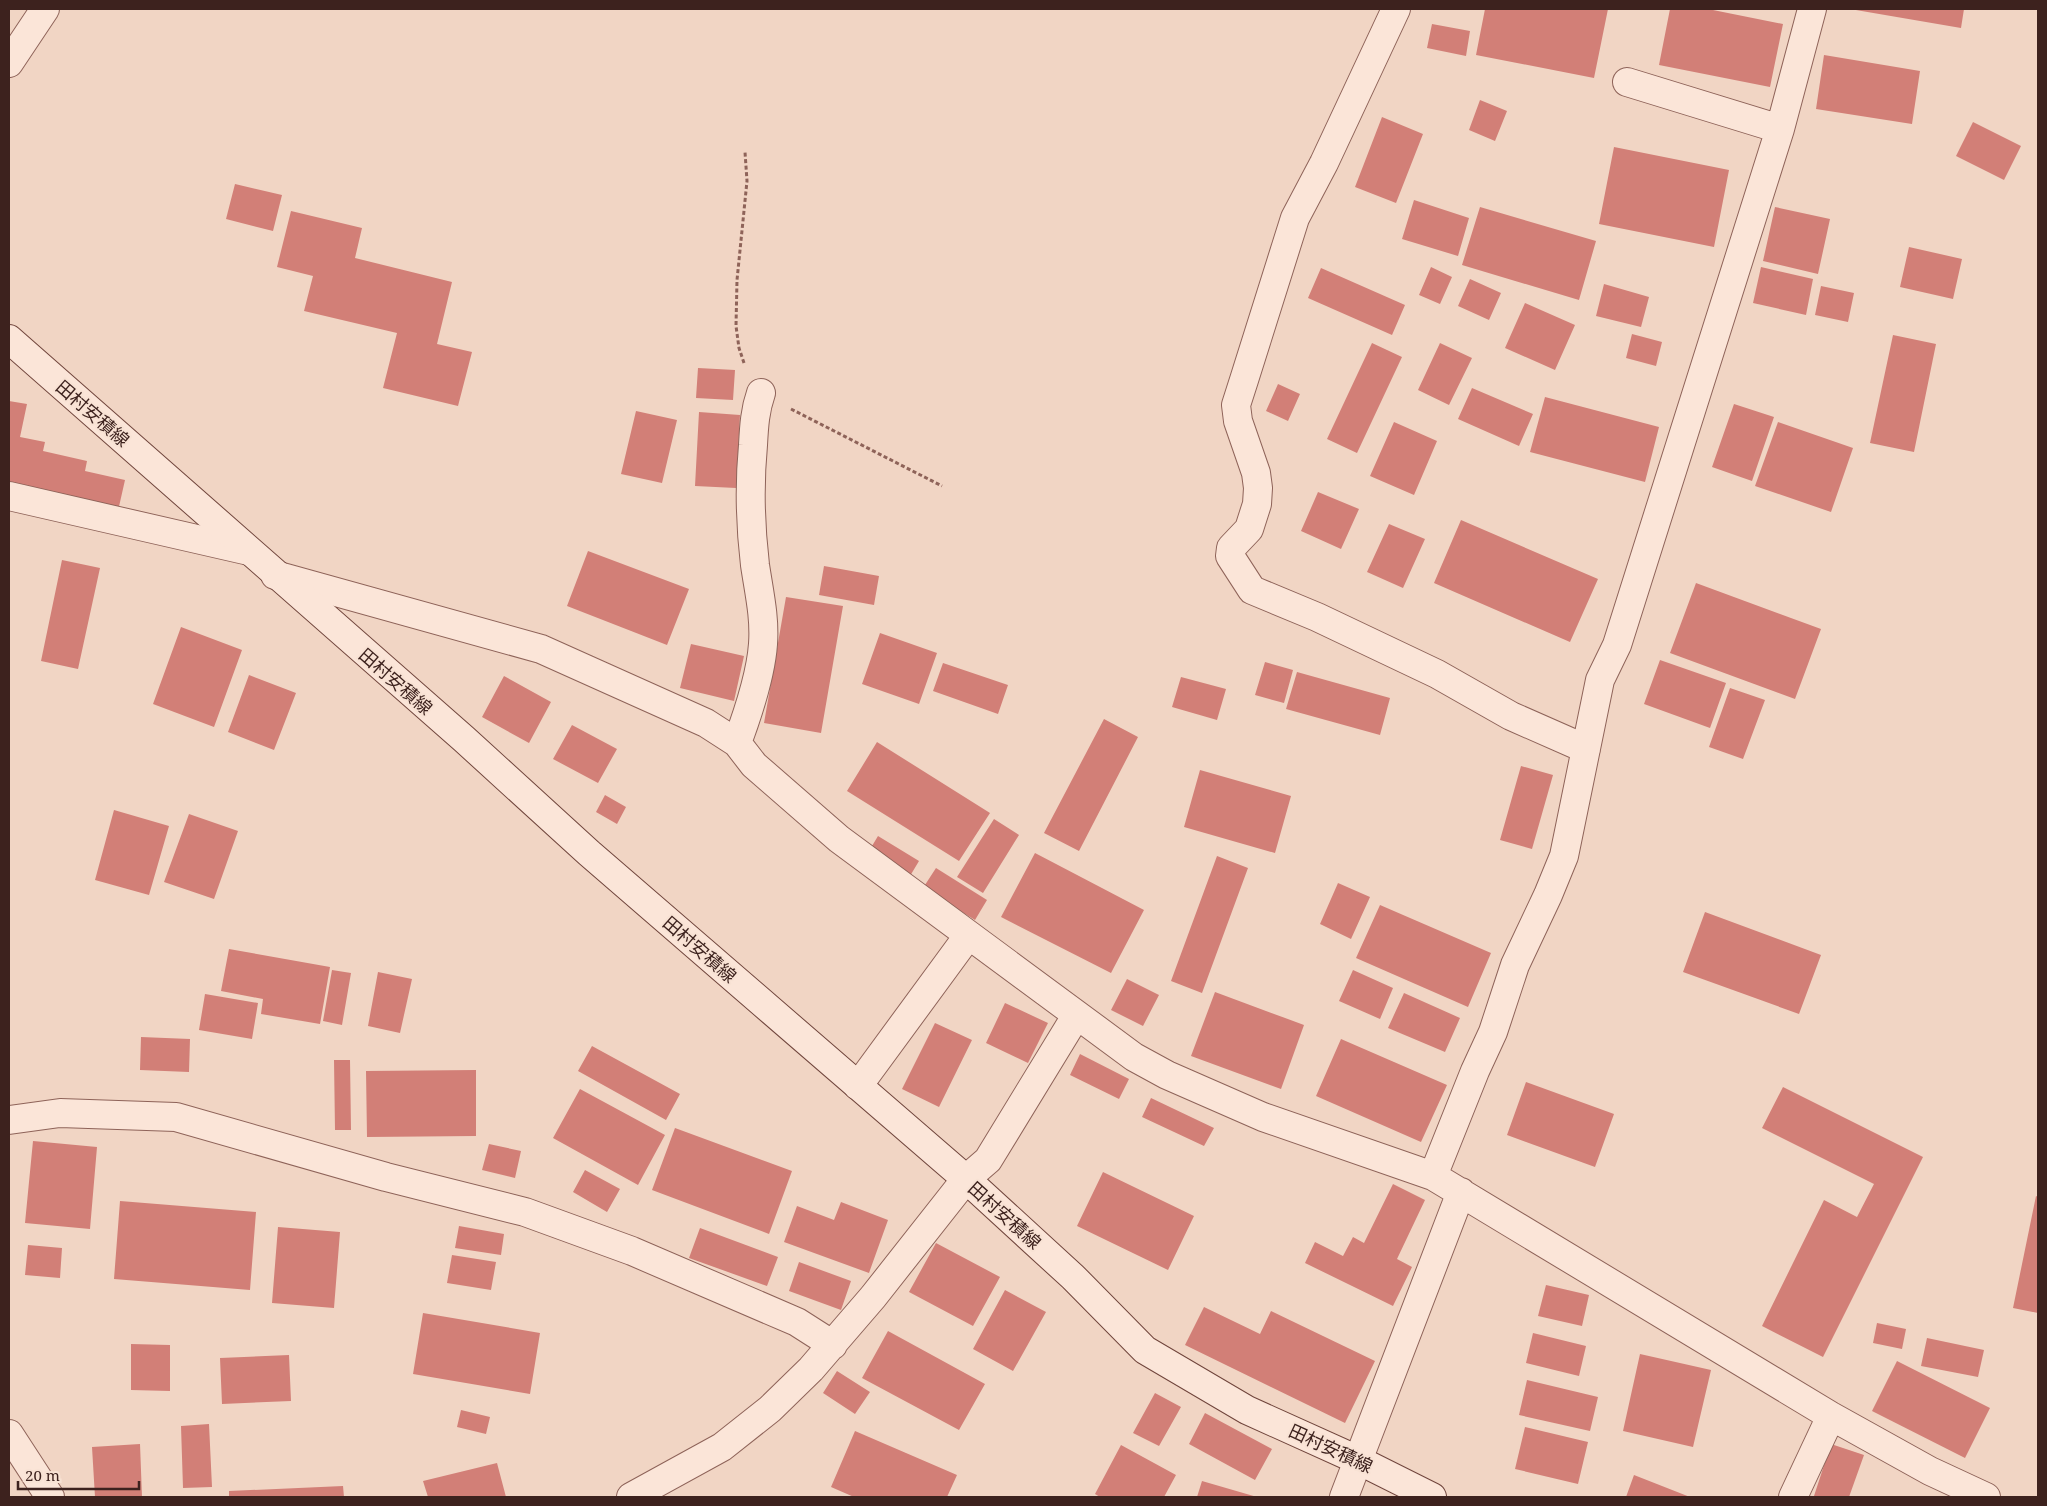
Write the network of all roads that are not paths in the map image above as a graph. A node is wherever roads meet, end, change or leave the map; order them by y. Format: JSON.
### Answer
{"nodes":[{"id":1,"x":45,"y":9,"type":"edge"},
{"id":2,"x":1396,"y":9,"type":"edge"},
{"id":3,"x":1812,"y":9,"type":"edge"},
{"id":4,"x":9,"y":63,"type":"edge"},
{"id":5,"x":1627,"y":82,"type":"dead end"},
{"id":6,"x":1780,"y":129,"type":"junction"},
{"id":7,"x":9,"y":339,"type":"edge"},
{"id":8,"x":761,"y":392,"type":"road end"},
{"id":9,"x":9,"y":496,"type":"edge"},
{"id":10,"x":249,"y":551,"type":"junction"},
{"id":11,"x":275,"y":574,"type":"junction"},
{"id":12,"x":736,"y":743,"type":"junction"},
{"id":13,"x":1586,"y":749,"type":"junction"},
{"id":14,"x":968,"y":936,"type":"junction"},
{"id":15,"x":1076,"y":1016,"type":"junction"},
{"id":16,"x":858,"y":1086,"type":"junction"},
{"id":17,"x":9,"y":1120,"type":"edge"},
{"id":18,"x":1433,"y":1176,"type":"junction"},
{"id":19,"x":966,"y":1180,"type":"junction"},
{"id":20,"x":1461,"y":1192,"type":"junction"},
{"id":21,"x":833,"y":1345,"type":"junction"},
{"id":22,"x":1831,"y":1416,"type":"junction"},
{"id":23,"x":9,"y":1434,"type":"edge"},
{"id":24,"x":1360,"y":1461,"type":"junction"},
{"id":25,"x":50,"y":1497,"type":"edge"},
{"id":26,"x":631,"y":1497,"type":"edge"},
{"id":27,"x":1344,"y":1497,"type":"edge"},
{"id":28,"x":1432,"y":1497,"type":"edge"},
{"id":29,"x":1793,"y":1497,"type":"edge"},
{"id":30,"x":1986,"y":1497,"type":"edge"}],
"edges":[{"from":1,"to":4,"type":"street"},
{"from":2,"to":13,"type":"street"},
{"from":3,"to":6,"type":"street"},
{"from":5,"to":6,"type":"street"},
{"from":6,"to":13,"type":"street"},
{"from":7,"to":10,"type":"street","name":"田村安積線"},
{"from":8,"to":12,"type":"street"},
{"from":9,"to":10,"type":"street"},
{"from":10,"to":11,"type":"street","name":"田村安積線"},
{"from":11,"to":12,"type":"street"},
{"from":11,"to":16,"type":"street","name":"田村安積線"},
{"from":12,"to":14,"type":"street"},
{"from":13,"to":18,"type":"street"},
{"from":14,"to":15,"type":"street"},
{"from":14,"to":16,"type":"street"},
{"from":15,"to":18,"type":"street"},
{"from":15,"to":19,"type":"street"},
{"from":16,"to":19,"type":"street","name":"田村安積線"},
{"from":17,"to":21,"type":"street"},
{"from":18,"to":20,"type":"street"},
{"from":19,"to":21,"type":"street"},
{"from":19,"to":24,"type":"street","name":"田村安積線"},
{"from":20,"to":22,"type":"street"},
{"from":20,"to":24,"type":"street"},
{"from":21,"to":26,"type":"street"},
{"from":22,"to":29,"type":"street"},
{"from":22,"to":30,"type":"street"},
{"from":23,"to":25,"type":"street"},
{"from":24,"to":27,"type":"street"},
{"from":24,"to":28,"type":"street","name":"田村安積線"}]}
